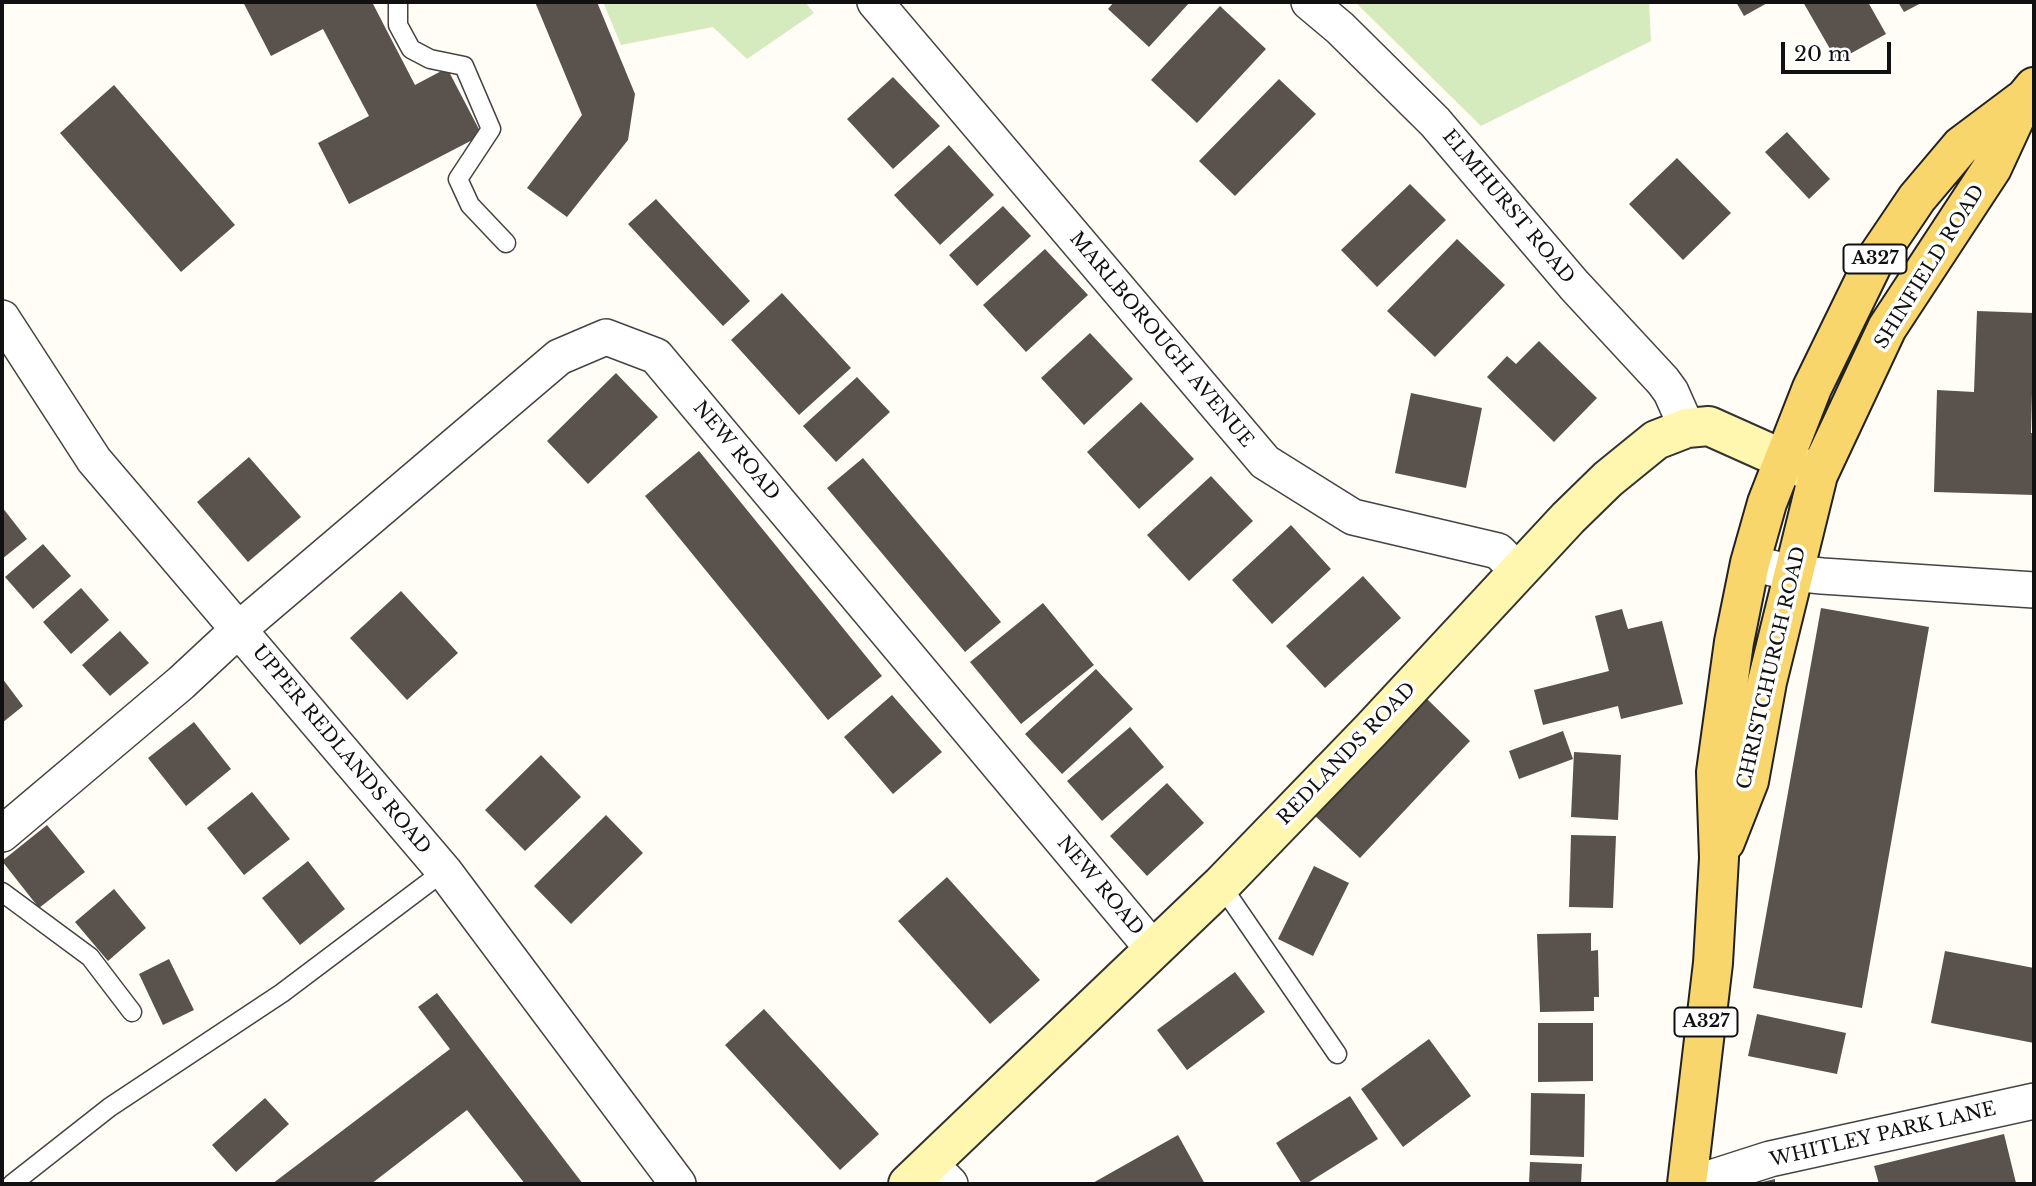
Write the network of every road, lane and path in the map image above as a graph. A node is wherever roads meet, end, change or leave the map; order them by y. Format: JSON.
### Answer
{"nodes":[{"id":1,"x":398,"y":2,"type":"edge"},
{"id":2,"x":875,"y":2,"type":"edge"},
{"id":3,"x":1309,"y":2,"type":"edge"},
{"id":4,"x":2029,"y":92,"type":"edge"},
{"id":5,"x":506,"y":243,"type":"dead end"},
{"id":6,"x":2,"y":318,"type":"edge"},
{"id":7,"x":1687,"y":428,"type":"junction"},
{"id":8,"x":1782,"y":460,"type":"junction"},
{"id":9,"x":1818,"y":475,"type":"junction"},
{"id":10,"x":1750,"y":563,"type":"junction"},
{"id":11,"x":1519,"y":572,"type":"junction"},
{"id":12,"x":1793,"y":573,"type":"junction"},
{"id":13,"x":2034,"y":590,"type":"edge"},
{"id":14,"x":238,"y":630,"type":"junction"},
{"id":15,"x":2,"y":834,"type":"edge"},
{"id":16,"x":1719,"y":858,"type":"junction"},
{"id":17,"x":444,"y":871,"type":"junction"},
{"id":18,"x":1221,"y":885,"type":"junction"},
{"id":19,"x":2,"y":892,"type":"edge"},
{"id":20,"x":1154,"y":950,"type":"junction"},
{"id":21,"x":132,"y":1012,"type":"dead end"},
{"id":22,"x":1337,"y":1054,"type":"dead end"},
{"id":23,"x":2034,"y":1101,"type":"edge"},
{"id":24,"x":929,"y":1177,"type":"edge"},
{"id":25,"x":12,"y":1184,"type":"edge"},
{"id":26,"x":678,"y":1184,"type":"edge"},
{"id":27,"x":1687,"y":1184,"type":"edge"},
{"id":28,"x":1692,"y":1184,"type":"edge"}],
"edges":[{"from":1,"to":5,"type":"lane"},
{"from":2,"to":11,"type":"street","name":"MARLBOROUGH AVENUE"},
{"from":3,"to":7,"type":"street","name":"ELMHURST ROAD"},
{"from":4,"to":8,"type":"main road","name":"SHINFIELD ROAD","number":"A327"},
{"from":4,"to":9,"type":"main road","name":"SHINFIELD ROAD","number":"A327"},
{"from":6,"to":14,"type":"street","name":"UPPER REDLANDS ROAD"},
{"from":7,"to":8,"type":"street","name":"REDLANDS ROAD"},
{"from":7,"to":11,"type":"street","name":"REDLANDS ROAD"},
{"from":8,"to":9,"type":"street","name":"REDLANDS ROAD"},
{"from":8,"to":10,"type":"main road","name":"CHRISTCHURCH ROAD","number":"A327"},
{"from":9,"to":12,"type":"main road","name":"CHRISTCHURCH ROAD","number":"A327"},
{"from":10,"to":12,"type":"street"},
{"from":10,"to":16,"type":"main road","name":"CHRISTCHURCH ROAD","number":"A327"},
{"from":11,"to":18,"type":"street","name":"REDLANDS ROAD"},
{"from":12,"to":13,"type":"street"},
{"from":12,"to":16,"type":"main road","name":"CHRISTCHURCH ROAD","number":"A327"},
{"from":14,"to":15,"type":"street","name":"NEW ROAD"},
{"from":14,"to":17,"type":"street","name":"UPPER REDLANDS ROAD"},
{"from":14,"to":20,"type":"street","name":"NEW ROAD"},
{"from":16,"to":27,"type":"main road","name":"CHRISTCHURCH ROAD","number":"A327"},
{"from":17,"to":25,"type":"lane"},
{"from":17,"to":26,"type":"street","name":"UPPER REDLANDS ROAD"},
{"from":18,"to":20,"type":"street","name":"REDLANDS ROAD"},
{"from":18,"to":22,"type":"lane"},
{"from":19,"to":21,"type":"lane"},
{"from":20,"to":24,"type":"street","name":"REDLANDS ROAD"},
{"from":23,"to":28,"type":"street","name":"WHITLEY PARK LANE"}]}
